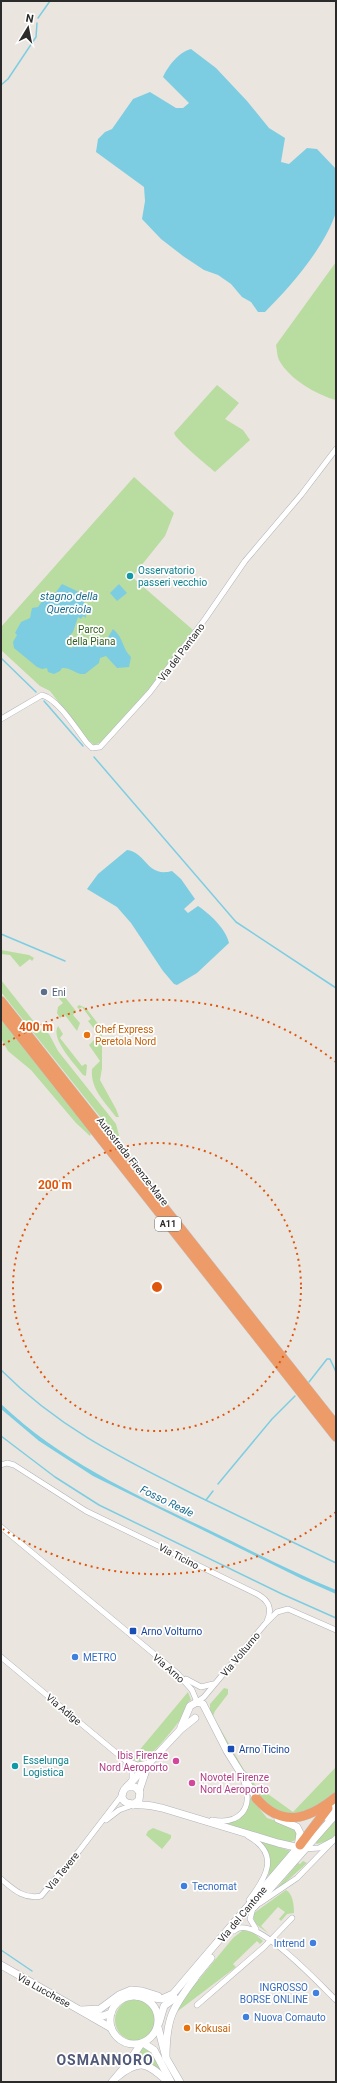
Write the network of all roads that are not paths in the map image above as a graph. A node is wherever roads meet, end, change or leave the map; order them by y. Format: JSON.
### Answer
{"nodes":[{"id":1,"x":336,"y":449,"type":"edge"},
{"id":2,"x":1,"y":719,"type":"edge"},
{"id":3,"x":1,"y":1001,"type":"edge"},
{"id":4,"x":1,"y":1012,"type":"edge"},
{"id":5,"x":298,"y":1383,"type":"junction"},
{"id":6,"x":336,"y":1421,"type":"edge"},
{"id":7,"x":336,"y":1425,"type":"edge"},
{"id":8,"x":336,"y":1437,"type":"edge"},
{"id":9,"x":336,"y":1443,"type":"edge"},
{"id":10,"x":1,"y":1465,"type":"edge"},
{"id":11,"x":1,"y":1527,"type":"edge"},
{"id":12,"x":266,"y":1624,"type":"junction"},
{"id":13,"x":336,"y":1630,"type":"edge"},
{"id":14,"x":1,"y":1657,"type":"edge"},
{"id":15,"x":177,"y":1673,"type":"junction"},
{"id":16,"x":214,"y":1684,"type":"junction"},
{"id":17,"x":197,"y":1702,"type":"junction"},
{"id":18,"x":189,"y":1710,"type":"junction"},
{"id":19,"x":205,"y":1711,"type":"junction"},
{"id":20,"x":196,"y":1718,"type":"junction"},
{"id":21,"x":180,"y":1730,"type":"junction"},
{"id":22,"x":156,"y":1756,"type":"junction"},
{"id":23,"x":126,"y":1761,"type":"junction"},
{"id":24,"x":149,"y":1764,"type":"junction"},
{"id":25,"x":241,"y":1774,"type":"junction"},
{"id":26,"x":127,"y":1788,"type":"junction"},
{"id":27,"x":139,"y":1791,"type":"junction"},
{"id":28,"x":256,"y":1798,"type":"junction"},
{"id":29,"x":336,"y":1798,"type":"edge"},
{"id":30,"x":133,"y":1805,"type":"junction"},
{"id":31,"x":336,"y":1806,"type":"edge"},
{"id":32,"x":336,"y":1814,"type":"edge"},
{"id":33,"x":187,"y":1815,"type":"junction"},
{"id":34,"x":96,"y":1829,"type":"junction"},
{"id":35,"x":238,"y":1832,"type":"junction"},
{"id":36,"x":335,"y":1839,"type":"edge"},
{"id":37,"x":301,"y":1847,"type":"junction"},
{"id":38,"x":297,"y":1857,"type":"joint"},
{"id":39,"x":1,"y":1879,"type":"edge"},
{"id":40,"x":254,"y":1907,"type":"junction"},
{"id":41,"x":292,"y":1918,"type":"dead end"},
{"id":42,"x":236,"y":1921,"type":"junction"},
{"id":43,"x":234,"y":1931,"type":"junction"},
{"id":44,"x":258,"y":1931,"type":"junction"},
{"id":45,"x":272,"y":1940,"type":"junction"},
{"id":46,"x":1,"y":1965,"type":"edge"},
{"id":47,"x":200,"y":1972,"type":"junction"},
{"id":48,"x":179,"y":1988,"type":"junction"},
{"id":49,"x":137,"y":1996,"type":"junction"},
{"id":50,"x":336,"y":2000,"type":"edge"},
{"id":51,"x":197,"y":2004,"type":"dead end"},
{"id":52,"x":80,"y":2010,"type":"junction"},
{"id":53,"x":111,"y":2013,"type":"junction"},
{"id":54,"x":87,"y":2014,"type":"junction"},
{"id":55,"x":158,"y":2025,"type":"junction"},
{"id":56,"x":111,"y":2028,"type":"junction"},
{"id":57,"x":126,"y":2043,"type":"junction"},
{"id":58,"x":142,"y":2044,"type":"junction"},
{"id":59,"x":166,"y":2058,"type":"junction"},
{"id":60,"x":115,"y":2079,"type":"edge"},
{"id":61,"x":109,"y":2082,"type":"edge"},
{"id":62,"x":168,"y":2082,"type":"edge"},
{"id":63,"x":171,"y":2082,"type":"edge"},
{"id":64,"x":180,"y":2082,"type":"edge"}],
"edges":[{"from":1,"to":2,"type":"street","name":"Via del Pantano"},
{"from":3,"to":5,"type":"highway","name":"Autostrada Firenze-Mare","number":"A11"},
{"from":4,"to":5,"type":"highway","name":"Autostrada Firenze-Mare","number":"A11"},
{"from":5,"to":6,"type":"highway"},
{"from":5,"to":7,"type":"highway","name":"Autostrada Firenze-Mare","number":"A11"},
{"from":5,"to":8,"type":"highway","name":"Autostrada Firenze-Mare","number":"A11"},
{"from":5,"to":9,"type":"highway"},
{"from":10,"to":12,"type":"street","name":"Via Ticino"},
{"from":11,"to":15,"type":"street","name":"Via Arno"},
{"from":12,"to":13,"type":"street"},
{"from":12,"to":16,"type":"street","name":"Via Volturno"},
{"from":14,"to":23,"type":"street","name":"Via Adige"},
{"from":15,"to":16,"type":"street","name":"Via Volturno"},
{"from":15,"to":17,"type":"street","name":"Via Arno"},
{"from":16,"to":17,"type":"street","name":"Via Volturno"},
{"from":17,"to":18,"type":"main road","name":"Via Volturno"},
{"from":17,"to":19,"type":"main road","name":"Via Arno"},
{"from":18,"to":20,"type":"main road"},
{"from":18,"to":21,"type":"main road","name":"Via Volturno"},
{"from":19,"to":20,"type":"main road","name":"Via Volturno"},
{"from":19,"to":25,"type":"main road","name":"Via Arno"},
{"from":20,"to":21,"type":"main road","name":"Via Volturno"},
{"from":21,"to":22,"type":"main road","name":"Via Volturno"},
{"from":22,"to":23,"type":"street"},
{"from":22,"to":24,"type":"main road","name":"Via Volturno"},
{"from":23,"to":26,"type":"street"},
{"from":24,"to":26,"type":"main road","name":"Via Volturno"},
{"from":24,"to":27,"type":"main road","name":"Via Volturno"},
{"from":25,"to":28,"type":"main road","name":"Via Arno"},
{"from":25,"to":33,"type":"street","name":"Via Tevere"},
{"from":26,"to":27,"type":"main road"},
{"from":26,"to":30,"type":"main road"},
{"from":26,"to":34,"type":"street","name":"Via Tevere"},
{"from":27,"to":30,"type":"main road"},
{"from":28,"to":29,"type":"highway"},
{"from":28,"to":37,"type":"main road","name":"Via Arno"},
{"from":29,"to":37,"type":"highway"},
{"from":30,"to":33,"type":"main road","name":"Via Tevere"},
{"from":30,"to":34,"type":"street","name":"Via Tevere"},
{"from":31,"to":37,"type":"main road","name":"Via del Cantone"},
{"from":32,"to":37,"type":"main road","name":"Via del Cantone"},
{"from":33,"to":35,"type":"main road","name":"Via Tevere"},
{"from":34,"to":39,"type":"street","name":"Via Tevere"},
{"from":35,"to":37,"type":"main road","name":"Via Tevere"},
{"from":35,"to":42,"type":"street","name":"Via Tevere"},
{"from":36,"to":37,"type":"street","name":"Via del Cantone"},
{"from":36,"to":40,"type":"street","name":"Via del Cantone"},
{"from":37,"to":38,"type":"main road","name":"Via Arno"},
{"from":37,"to":42,"type":"main road","name":"Via del Cantone"},
{"from":38,"to":40,"type":"main road","name":"Via del Cantone"},
{"from":40,"to":43,"type":"main road","name":"Via del Cantone"},
{"from":40,"to":44,"type":"street"},
{"from":41,"to":45,"type":"street"},
{"from":42,"to":48,"type":"main road","name":"Via del Cantone"},
{"from":43,"to":44,"type":"street"},
{"from":43,"to":47,"type":"main road","name":"Via del Cantone"},
{"from":44,"to":45,"type":"street"},
{"from":45,"to":50,"type":"street"},
{"from":45,"to":51,"type":"street"},
{"from":46,"to":52,"type":"main road","name":"Via Lucchese"},
{"from":47,"to":55,"type":"main road","name":"Via del Cantone"},
{"from":47,"to":59,"type":"main road"},
{"from":48,"to":49,"type":"main road","name":"Via del Cantone"},
{"from":48,"to":52,"type":"main road"},
{"from":49,"to":53,"type":"main road"},
{"from":49,"to":55,"type":"main road"},
{"from":52,"to":54,"type":"main road","name":"Via Lucchese"},
{"from":53,"to":54,"type":"main road","name":"Via Lucchese"},
{"from":53,"to":56,"type":"main road"},
{"from":54,"to":56,"type":"main road","name":"Via Lucchese"},
{"from":55,"to":58,"type":"main road"},
{"from":55,"to":59,"type":"main road"},
{"from":56,"to":57,"type":"main road","name":"Via Lucchese"},
{"from":57,"to":58,"type":"main road"},
{"from":57,"to":61,"type":"main road"},
{"from":58,"to":60,"type":"main road"},
{"from":58,"to":63,"type":"main road"},
{"from":59,"to":64,"type":"main road"},
{"from":60,"to":62,"type":"main road"}]}
